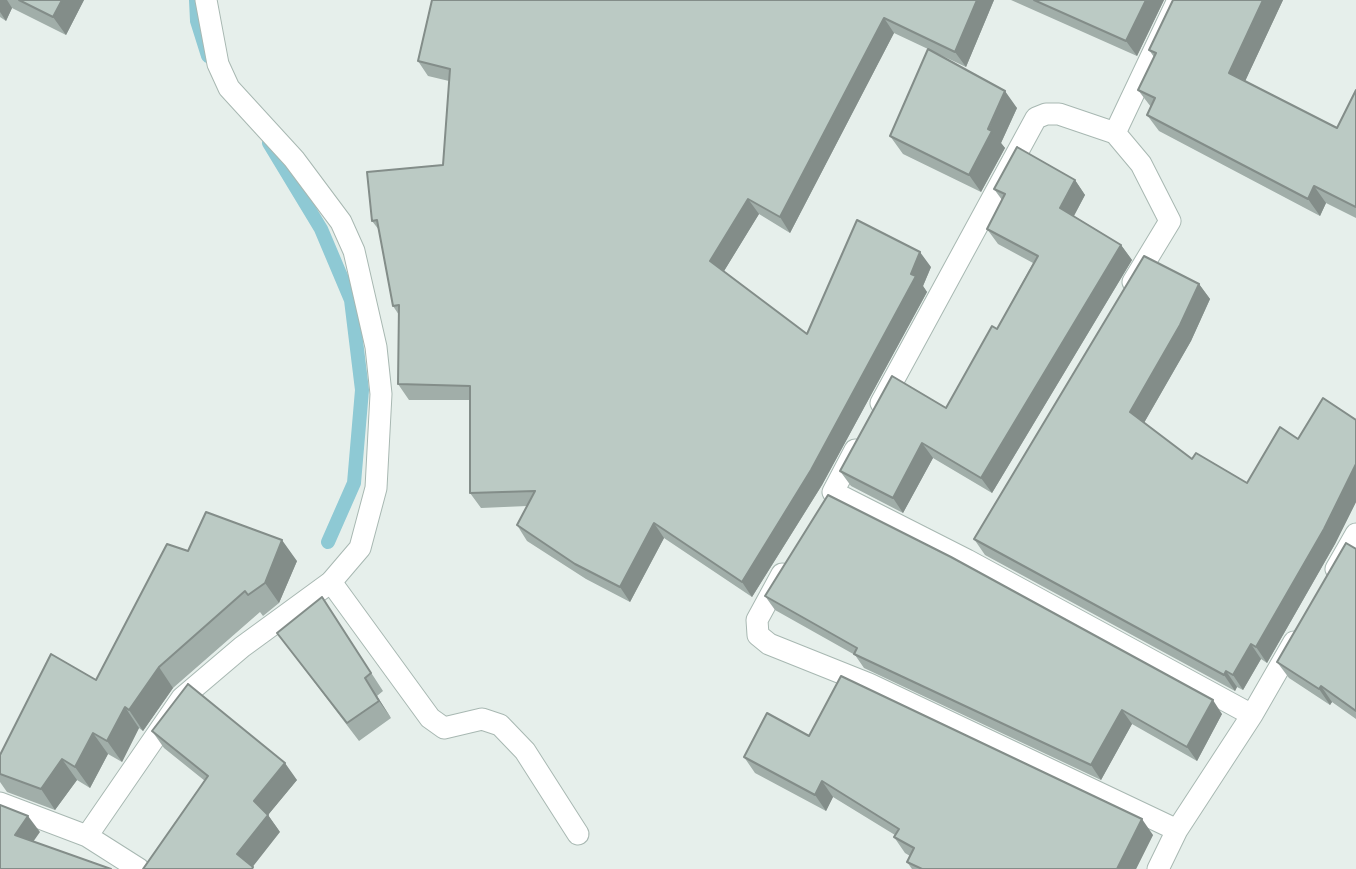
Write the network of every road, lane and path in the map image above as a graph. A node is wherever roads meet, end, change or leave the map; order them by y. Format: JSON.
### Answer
{"nodes":[{"id":1,"x":206,"y":0,"type":"edge"},
{"id":2,"x":1178,"y":0,"type":"edge"},
{"id":3,"x":1115,"y":133,"type":"junction"},
{"id":4,"x":1123,"y":299,"type":"edge"},
{"id":5,"x":832,"y":492,"type":"junction"},
{"id":6,"x":818,"y":515,"type":"edge"},
{"id":7,"x":1356,"y":534,"type":"edge"},
{"id":8,"x":981,"y":536,"type":"edge"},
{"id":9,"x":790,"y":560,"type":"edge"},
{"id":10,"x":967,"y":560,"type":"junction"},
{"id":11,"x":331,"y":582,"type":"junction"},
{"id":12,"x":1325,"y":590,"type":"edge"},
{"id":13,"x":1305,"y":624,"type":"edge"},
{"id":14,"x":1252,"y":715,"type":"junction"},
{"id":15,"x":0,"y":803,"type":"edge"},
{"id":16,"x":1177,"y":830,"type":"junction"},
{"id":17,"x":578,"y":834,"type":"dead end"},
{"id":18,"x":87,"y":836,"type":"junction"},
{"id":19,"x":139,"y":869,"type":"edge"},
{"id":20,"x":1158,"y":869,"type":"edge"}],
"edges":[{"from":1,"to":11,"type":"street"},
{"from":2,"to":3,"type":"street"},
{"from":3,"to":4,"type":"street"},
{"from":3,"to":5,"type":"street"},
{"from":5,"to":6,"type":"street"},
{"from":5,"to":10,"type":"street"},
{"from":7,"to":12,"type":"street"},
{"from":8,"to":10,"type":"street"},
{"from":9,"to":16,"type":"street"},
{"from":10,"to":14,"type":"street"},
{"from":11,"to":17,"type":"street"},
{"from":11,"to":18,"type":"street"},
{"from":13,"to":14,"type":"street"},
{"from":14,"to":16,"type":"street"},
{"from":15,"to":18,"type":"street"},
{"from":16,"to":20,"type":"street"},
{"from":18,"to":19,"type":"street"}]}
